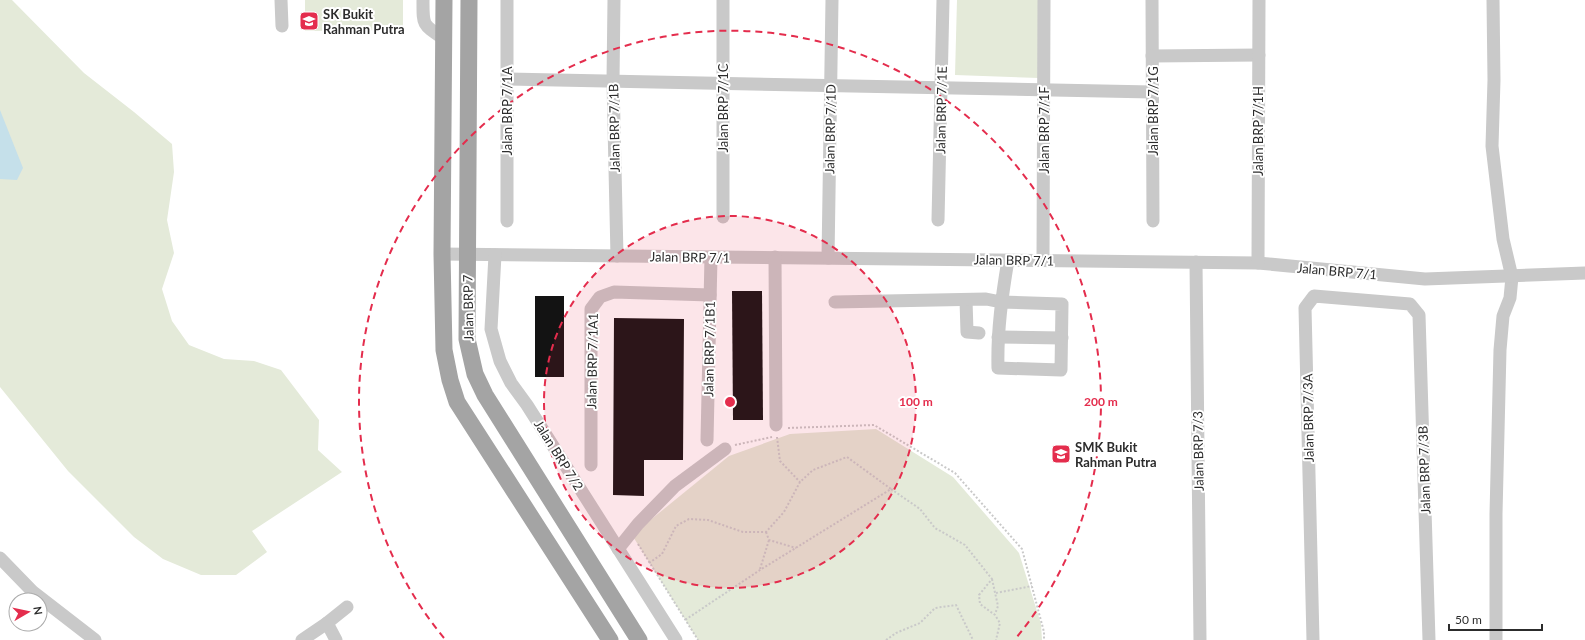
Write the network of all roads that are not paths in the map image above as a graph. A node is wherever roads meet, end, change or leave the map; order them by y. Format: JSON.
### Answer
{"nodes":[{"id":1,"x":281,"y":0,"type":"edge"},
{"id":2,"x":423,"y":0,"type":"edge"},
{"id":3,"x":444,"y":0,"type":"edge"},
{"id":4,"x":469,"y":0,"type":"edge"},
{"id":5,"x":508,"y":0,"type":"edge"},
{"id":6,"x":614,"y":0,"type":"edge"},
{"id":7,"x":723,"y":0,"type":"edge"},
{"id":8,"x":832,"y":0,"type":"edge"},
{"id":9,"x":943,"y":0,"type":"edge"},
{"id":10,"x":1044,"y":0,"type":"edge"},
{"id":11,"x":1152,"y":0,"type":"edge"},
{"id":12,"x":1259,"y":0,"type":"edge"},
{"id":13,"x":1493,"y":0,"type":"edge"},
{"id":14,"x":282,"y":26,"type":"dead end"},
{"id":15,"x":444,"y":39,"type":"junction"},
{"id":16,"x":1259,"y":55,"type":"junction"},
{"id":17,"x":1152,"y":56,"type":"junction"},
{"id":18,"x":507,"y":79,"type":"junction"},
{"id":19,"x":614,"y":81,"type":"junction"},
{"id":20,"x":723,"y":84,"type":"junction"},
{"id":21,"x":831,"y":86,"type":"junction"},
{"id":22,"x":941,"y":88,"type":"junction"},
{"id":23,"x":1044,"y":90,"type":"junction"},
{"id":24,"x":1152,"y":92,"type":"junction"},
{"id":25,"x":723,"y":217,"type":"dead end"},
{"id":26,"x":938,"y":220,"type":"dead end"},
{"id":27,"x":507,"y":221,"type":"dead end"},
{"id":28,"x":1153,"y":222,"type":"dead end"},
{"id":29,"x":442,"y":254,"type":"junction"},
{"id":30,"x":468,"y":254,"type":"junction"},
{"id":31,"x":495,"y":255,"type":"junction"},
{"id":32,"x":617,"y":256,"type":"junction"},
{"id":33,"x":711,"y":257,"type":"junction"},
{"id":34,"x":774,"y":257,"type":"junction"},
{"id":35,"x":828,"y":258,"type":"junction"},
{"id":36,"x":1008,"y":260,"type":"junction"},
{"id":37,"x":1043,"y":260,"type":"junction"},
{"id":38,"x":1196,"y":262,"type":"junction"},
{"id":39,"x":1258,"y":263,"type":"junction"},
{"id":40,"x":1585,"y":273,"type":"edge"},
{"id":41,"x":1512,"y":276,"type":"junction"},
{"id":42,"x":710,"y":295,"type":"junction"},
{"id":43,"x":966,"y":300,"type":"junction"},
{"id":44,"x":835,"y":302,"type":"dead end"},
{"id":45,"x":1001,"y":302,"type":"junction"},
{"id":46,"x":1410,"y":304,"type":"joint"},
{"id":47,"x":979,"y":333,"type":"dead end"},
{"id":48,"x":998,"y":337,"type":"junction"},
{"id":49,"x":1062,"y":338,"type":"junction"},
{"id":50,"x":776,"y":425,"type":"road end"},
{"id":51,"x":707,"y":440,"type":"dead end"},
{"id":52,"x":725,"y":449,"type":"road end"},
{"id":53,"x":591,"y":465,"type":"dead end"},
{"id":54,"x":618,"y":549,"type":"junction"},
{"id":55,"x":0,"y":558,"type":"edge"},
{"id":56,"x":347,"y":607,"type":"dead end"},
{"id":57,"x":328,"y":623,"type":"junction"},
{"id":58,"x":609,"y":639,"type":"edge"},
{"id":59,"x":94,"y":640,"type":"edge"},
{"id":60,"x":302,"y":640,"type":"edge"},
{"id":61,"x":336,"y":640,"type":"edge"},
{"id":62,"x":639,"y":640,"type":"edge"},
{"id":63,"x":676,"y":640,"type":"edge"},
{"id":64,"x":1200,"y":640,"type":"edge"},
{"id":65,"x":1313,"y":640,"type":"edge"},
{"id":66,"x":1429,"y":640,"type":"edge"},
{"id":67,"x":1496,"y":640,"type":"edge"}],
"edges":[{"from":1,"to":14,"type":"street"},
{"from":2,"to":15,"type":"street"},
{"from":3,"to":15,"type":"main road","name":"Jalan BRP 7"},
{"from":4,"to":30,"type":"main road","name":"Jalan BRP 7"},
{"from":5,"to":18,"type":"street","name":"Jalan BRP 7/1A"},
{"from":6,"to":19,"type":"street","name":"Jalan BRP 7/1B"},
{"from":7,"to":20,"type":"street","name":"Jalan BRP 7/1C"},
{"from":8,"to":21,"type":"street","name":"Jalan BRP 7/1D"},
{"from":9,"to":22,"type":"street","name":"Jalan BRP 7/1E"},
{"from":10,"to":23,"type":"street","name":"Jalan BRP 7/1F"},
{"from":11,"to":17,"type":"street","name":"Jalan BRP 7/1G"},
{"from":12,"to":16,"type":"street","name":"Jalan BRP 7/1H"},
{"from":13,"to":41,"type":"street"},
{"from":15,"to":29,"type":"main road","name":"Jalan BRP 7"},
{"from":16,"to":17,"type":"street"},
{"from":16,"to":39,"type":"street","name":"Jalan BRP 7/1H"},
{"from":17,"to":24,"type":"street","name":"Jalan BRP 7/1G"},
{"from":18,"to":19,"type":"street"},
{"from":18,"to":27,"type":"street","name":"Jalan BRP 7/1A"},
{"from":19,"to":20,"type":"street"},
{"from":19,"to":32,"type":"street","name":"Jalan BRP 7/1B"},
{"from":20,"to":21,"type":"street"},
{"from":20,"to":25,"type":"street","name":"Jalan BRP 7/1C"},
{"from":21,"to":22,"type":"street"},
{"from":21,"to":35,"type":"street","name":"Jalan BRP 7/1D"},
{"from":22,"to":23,"type":"street"},
{"from":22,"to":26,"type":"street","name":"Jalan BRP 7/1E"},
{"from":23,"to":24,"type":"street"},
{"from":23,"to":37,"type":"street","name":"Jalan BRP 7/1F"},
{"from":24,"to":28,"type":"street","name":"Jalan BRP 7/1G"},
{"from":29,"to":30,"type":"street","name":"Jalan BRP 7/1"},
{"from":29,"to":58,"type":"main road","name":"Jalan BRP 7"},
{"from":30,"to":31,"type":"street","name":"Jalan BRP 7/1"},
{"from":30,"to":62,"type":"main road","name":"Jalan BRP 7"},
{"from":31,"to":32,"type":"street","name":"Jalan BRP 7/1"},
{"from":31,"to":54,"type":"street","name":"Jalan BRP 7/2"},
{"from":32,"to":33,"type":"street","name":"Jalan BRP 7/1"},
{"from":33,"to":34,"type":"street","name":"Jalan BRP 7/1"},
{"from":33,"to":42,"type":"street","name":"Jalan BRP 7/1B1"},
{"from":34,"to":35,"type":"street","name":"Jalan BRP 7/1"},
{"from":34,"to":50,"type":"street"},
{"from":35,"to":36,"type":"street","name":"Jalan BRP 7/1"},
{"from":36,"to":37,"type":"street","name":"Jalan BRP 7/1"},
{"from":36,"to":45,"type":"street"},
{"from":37,"to":38,"type":"street","name":"Jalan BRP 7/1"},
{"from":38,"to":39,"type":"street","name":"Jalan BRP 7/1"},
{"from":38,"to":64,"type":"street","name":"Jalan BRP 7/3"},
{"from":39,"to":41,"type":"street","name":"Jalan BRP 7/1"},
{"from":40,"to":41,"type":"street","name":"Jalan BRP 7/1"},
{"from":41,"to":67,"type":"street"},
{"from":42,"to":51,"type":"street","name":"Jalan BRP 7/1B1"},
{"from":42,"to":53,"type":"street","name":"Jalan BRP 7/1A1"},
{"from":43,"to":44,"type":"street"},
{"from":43,"to":45,"type":"street"},
{"from":43,"to":47,"type":"street"},
{"from":45,"to":48,"type":"street"},
{"from":45,"to":49,"type":"street"},
{"from":46,"to":65,"type":"street","name":"Jalan BRP 7/3A"},
{"from":46,"to":66,"type":"street","name":"Jalan BRP 7/3B"},
{"from":48,"to":49,"type":"street"},
{"from":48,"to":49,"type":"street"},
{"from":52,"to":54,"type":"street"},
{"from":54,"to":63,"type":"street","name":"Jalan BRP 7/2"},
{"from":55,"to":59,"type":"street"},
{"from":56,"to":57,"type":"street"},
{"from":57,"to":60,"type":"street"},
{"from":57,"to":61,"type":"street"}]}
